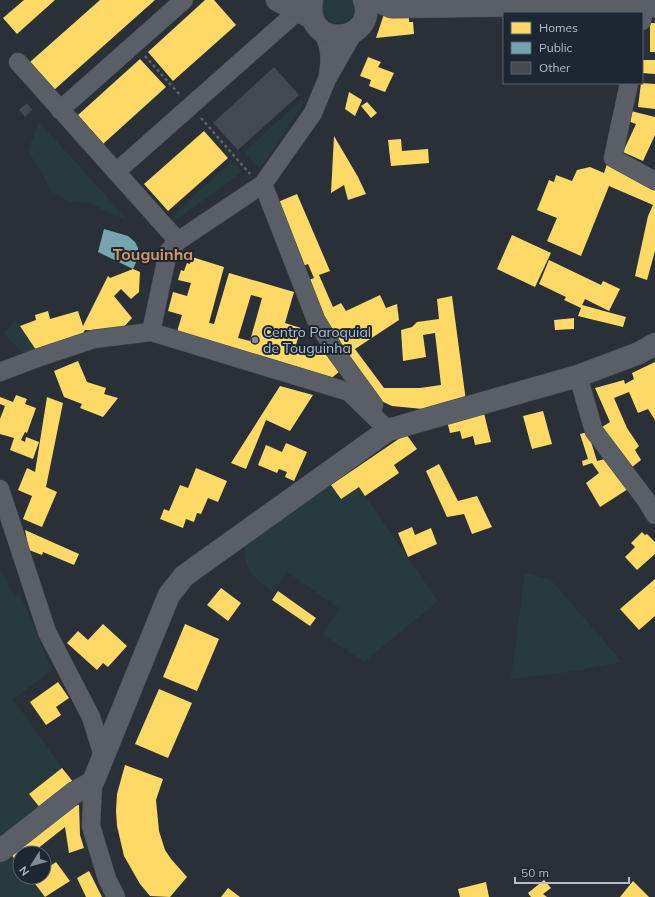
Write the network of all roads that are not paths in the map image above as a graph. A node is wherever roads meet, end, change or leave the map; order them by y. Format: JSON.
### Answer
{"nodes":[{"id":1,"x":184,"y":0,"type":"edge"},
{"id":2,"x":277,"y":0,"type":"edge"},
{"id":3,"x":364,"y":0,"type":"edge"},
{"id":4,"x":383,"y":3,"type":"edge"},
{"id":5,"x":440,"y":3,"type":"edge"},
{"id":6,"x":638,"y":7,"type":"edge"},
{"id":7,"x":311,"y":15,"type":"edge"},
{"id":8,"x":357,"y":29,"type":"junction"},
{"id":9,"x":18,"y":62,"type":"dead end"},
{"id":10,"x":327,"y":79,"type":"junction"},
{"id":11,"x":629,"y":84,"type":"edge"},
{"id":12,"x":60,"y":110,"type":"junction"},
{"id":13,"x":116,"y":172,"type":"junction"},
{"id":14,"x":655,"y":181,"type":"edge"},
{"id":15,"x":263,"y":184,"type":"junction"},
{"id":16,"x":178,"y":241,"type":"junction"},
{"id":17,"x":151,"y":332,"type":"junction"},
{"id":18,"x":655,"y":344,"type":"edge"},
{"id":19,"x":0,"y":372,"type":"edge"},
{"id":20,"x":578,"y":376,"type":"junction"},
{"id":21,"x":388,"y":430,"type":"junction"},
{"id":22,"x":0,"y":489,"type":"edge"},
{"id":23,"x":655,"y":515,"type":"edge"},
{"id":24,"x":103,"y":756,"type":"junction"},
{"id":25,"x":93,"y":782,"type":"junction"},
{"id":26,"x":0,"y":851,"type":"edge"},
{"id":27,"x":116,"y":897,"type":"edge"}],
"edges":[{"from":1,"to":12,"type":"street"},
{"from":2,"to":7,"type":"main road"},
{"from":3,"to":8,"type":"main road"},
{"from":4,"to":5,"type":"main road"},
{"from":4,"to":8,"type":"main road"},
{"from":5,"to":6,"type":"main road"},
{"from":7,"to":8,"type":"main road"},
{"from":7,"to":10,"type":"street"},
{"from":7,"to":13,"type":"street"},
{"from":8,"to":10,"type":"street"},
{"from":9,"to":12,"type":"street"},
{"from":10,"to":15,"type":"street"},
{"from":11,"to":14,"type":"street"},
{"from":12,"to":13,"type":"street"},
{"from":13,"to":16,"type":"street"},
{"from":15,"to":16,"type":"street"},
{"from":15,"to":21,"type":"street"},
{"from":16,"to":17,"type":"street"},
{"from":17,"to":19,"type":"street"},
{"from":17,"to":21,"type":"street"},
{"from":18,"to":20,"type":"street"},
{"from":20,"to":21,"type":"street"},
{"from":20,"to":23,"type":"street"},
{"from":21,"to":24,"type":"street"},
{"from":22,"to":24,"type":"street"},
{"from":24,"to":25,"type":"street"},
{"from":25,"to":26,"type":"street"},
{"from":25,"to":27,"type":"street"}]}
